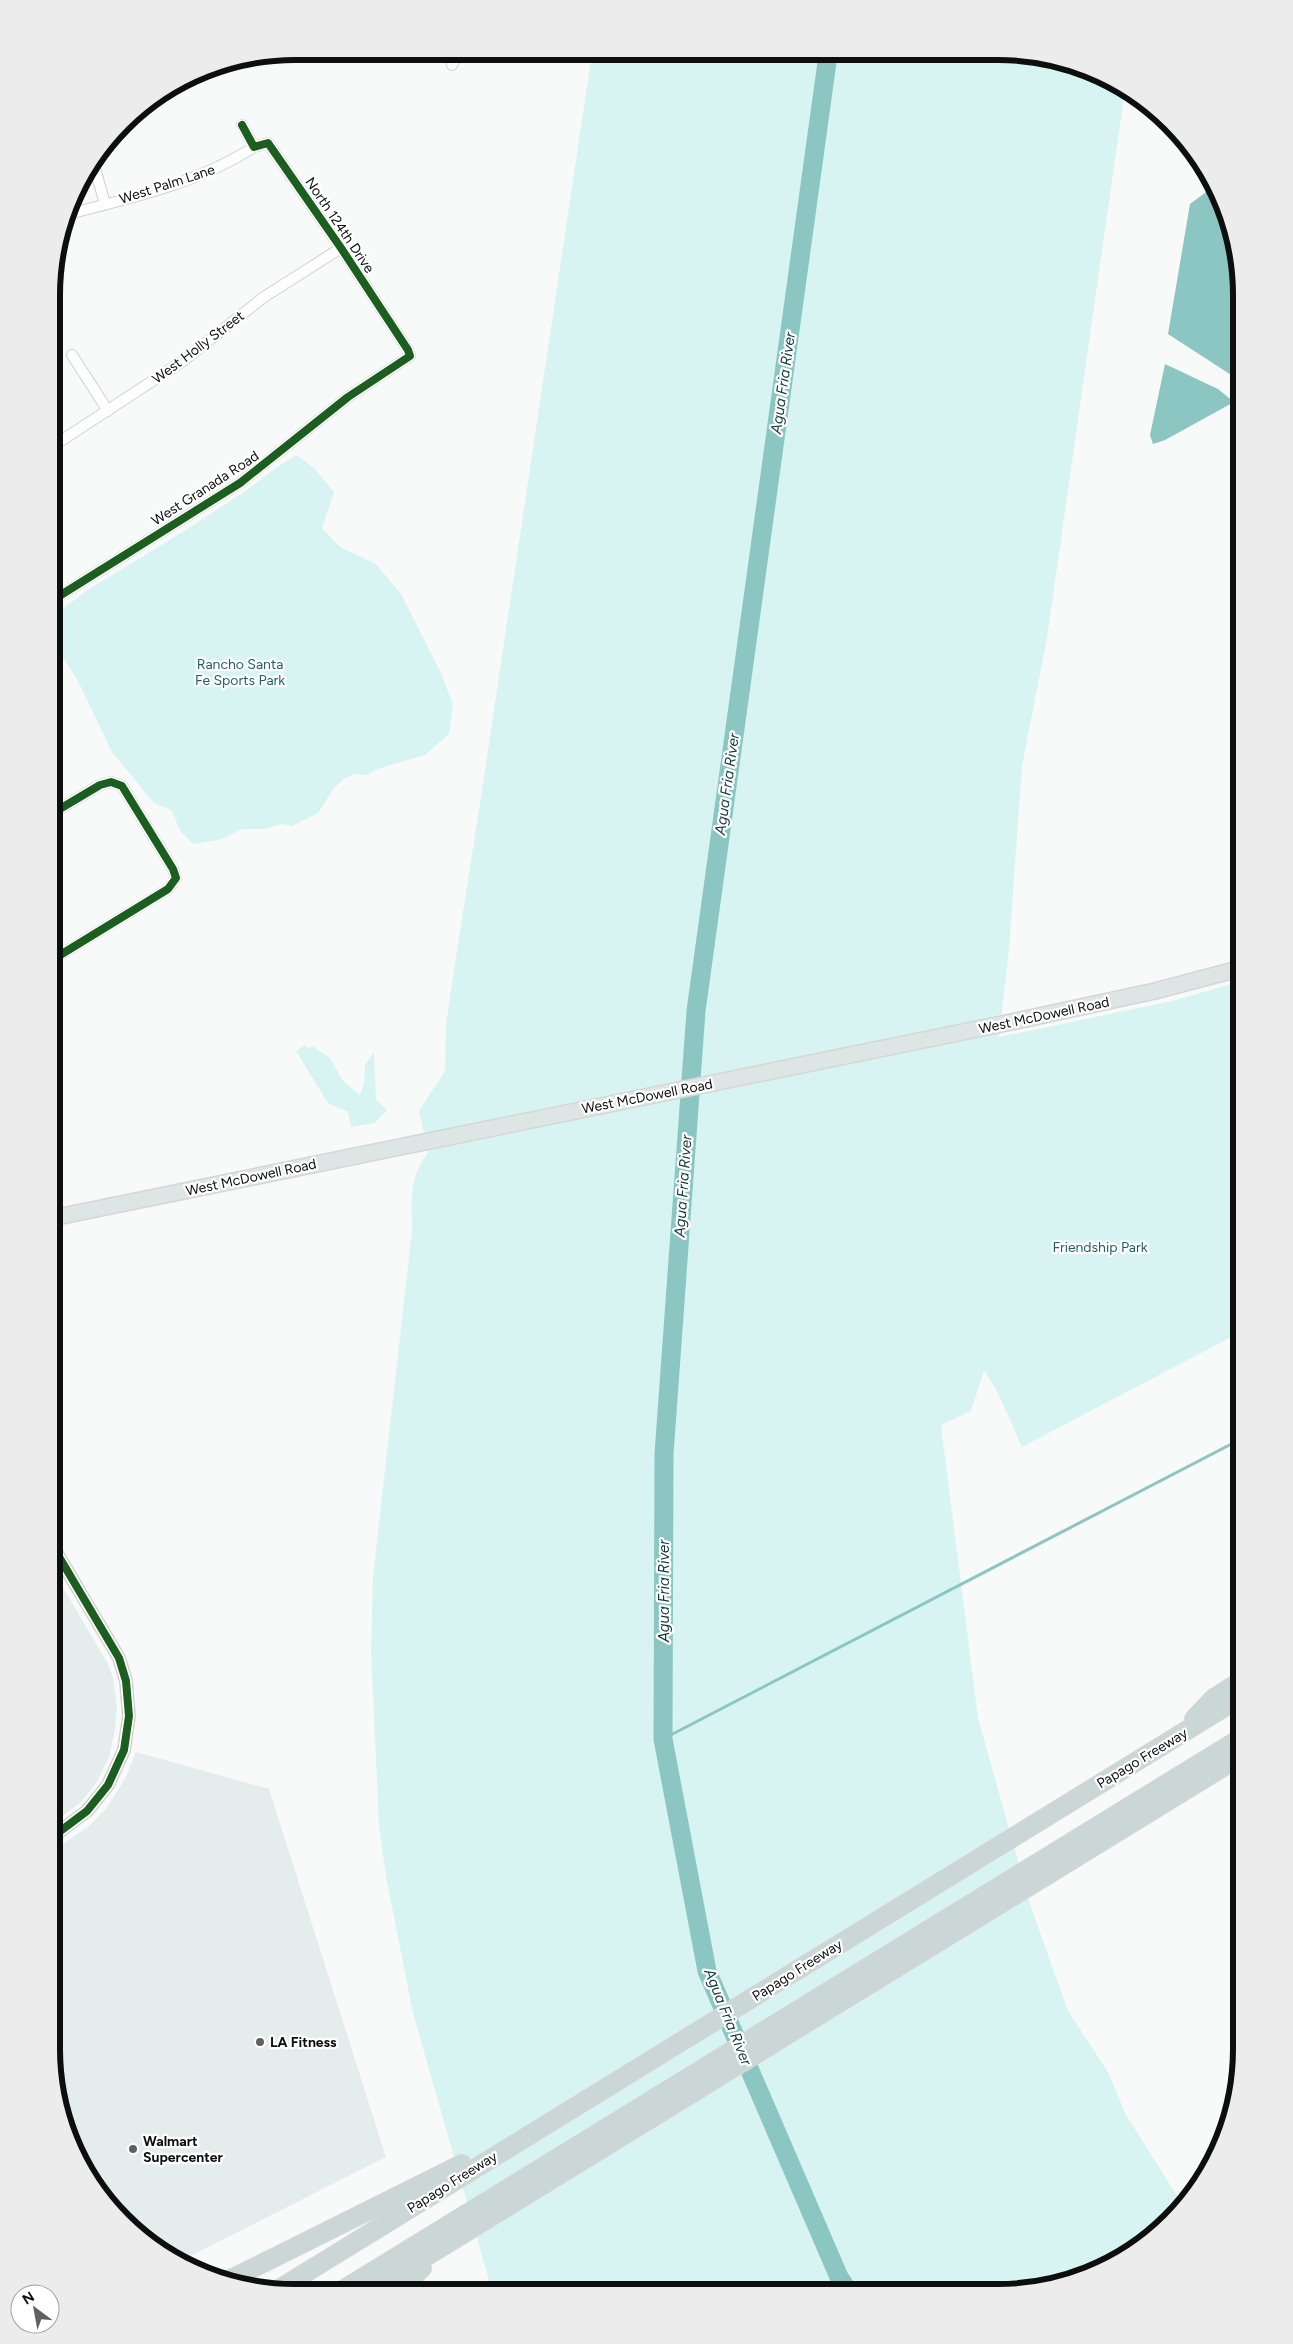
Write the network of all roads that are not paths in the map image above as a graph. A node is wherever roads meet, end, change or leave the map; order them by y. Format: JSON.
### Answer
{"nodes":[{"id":1,"x":455,"y":60,"type":"edge"},
{"id":2,"x":452,"y":65,"type":"dead end"},
{"id":3,"x":242,"y":125,"type":"dead end"},
{"id":4,"x":254,"y":147,"type":"junction"},
{"id":5,"x":96,"y":170,"type":"edge"},
{"id":6,"x":105,"y":204,"type":"junction"},
{"id":7,"x":75,"y":212,"type":"edge"},
{"id":8,"x":341,"y":248,"type":"junction"},
{"id":9,"x":72,"y":355,"type":"dead end"},
{"id":10,"x":410,"y":356,"type":"joint"},
{"id":11,"x":108,"y":412,"type":"junction"},
{"id":12,"x":60,"y":442,"type":"edge"},
{"id":13,"x":60,"y":591,"type":"edge"},
{"id":14,"x":60,"y":809,"type":"edge"},
{"id":15,"x":60,"y":955,"type":"edge"},
{"id":16,"x":1233,"y":970,"type":"edge"},
{"id":17,"x":60,"y":1216,"type":"edge"},
{"id":18,"x":60,"y":1558,"type":"edge"},
{"id":19,"x":1233,"y":1685,"type":"edge"},
{"id":20,"x":1233,"y":1702,"type":"edge"},
{"id":21,"x":1178,"y":1736,"type":"junction"},
{"id":22,"x":1233,"y":1743,"type":"edge"},
{"id":23,"x":1233,"y":1761,"type":"edge"},
{"id":24,"x":1233,"y":1766,"type":"edge"},
{"id":25,"x":1216,"y":1772,"type":"junction"},
{"id":26,"x":60,"y":1832,"type":"edge"},
{"id":27,"x":1064,"y":1855,"type":"junction"},
{"id":28,"x":429,"y":2188,"type":"junction"},
{"id":29,"x":441,"y":2238,"type":"junction"},
{"id":30,"x":237,"y":2277,"type":"edge"},
{"id":31,"x":287,"y":2284,"type":"edge"},
{"id":32,"x":354,"y":2284,"type":"edge"},
{"id":33,"x":379,"y":2284,"type":"edge"},
{"id":34,"x":404,"y":2284,"type":"edge"}],
"edges":[{"from":1,"to":2,"type":"street"},
{"from":3,"to":4,"type":"street"},
{"from":4,"to":6,"type":"street","name":"West Palm Lane"},
{"from":4,"to":8,"type":"street","name":"North 124th Drive"},
{"from":5,"to":6,"type":"street","name":"West Palm Lane"},
{"from":6,"to":7,"type":"street","name":"West Palm Lane"},
{"from":8,"to":10,"type":"street","name":"North 124th Drive"},
{"from":8,"to":11,"type":"street","name":"West Holly Street"},
{"from":9,"to":11,"type":"street"},
{"from":10,"to":13,"type":"street","name":"West Granada Road"},
{"from":11,"to":12,"type":"street","name":"West Holly Street"},
{"from":14,"to":15,"type":"street"},
{"from":16,"to":17,"type":"main road","name":"West McDowell Road"},
{"from":18,"to":26,"type":"street"},
{"from":19,"to":21,"type":"highway"},
{"from":20,"to":21,"type":"highway","name":"Papago Freeway"},
{"from":21,"to":28,"type":"highway","name":"Papago Freeway"},
{"from":22,"to":27,"type":"highway"},
{"from":23,"to":25,"type":"highway"},
{"from":24,"to":25,"type":"highway"},
{"from":25,"to":27,"type":"highway"},
{"from":27,"to":29,"type":"highway"},
{"from":28,"to":30,"type":"highway"},
{"from":28,"to":31,"type":"highway","name":"Papago Freeway"},
{"from":29,"to":32,"type":"highway"},
{"from":29,"to":33,"type":"highway"},
{"from":29,"to":34,"type":"highway"}]}
